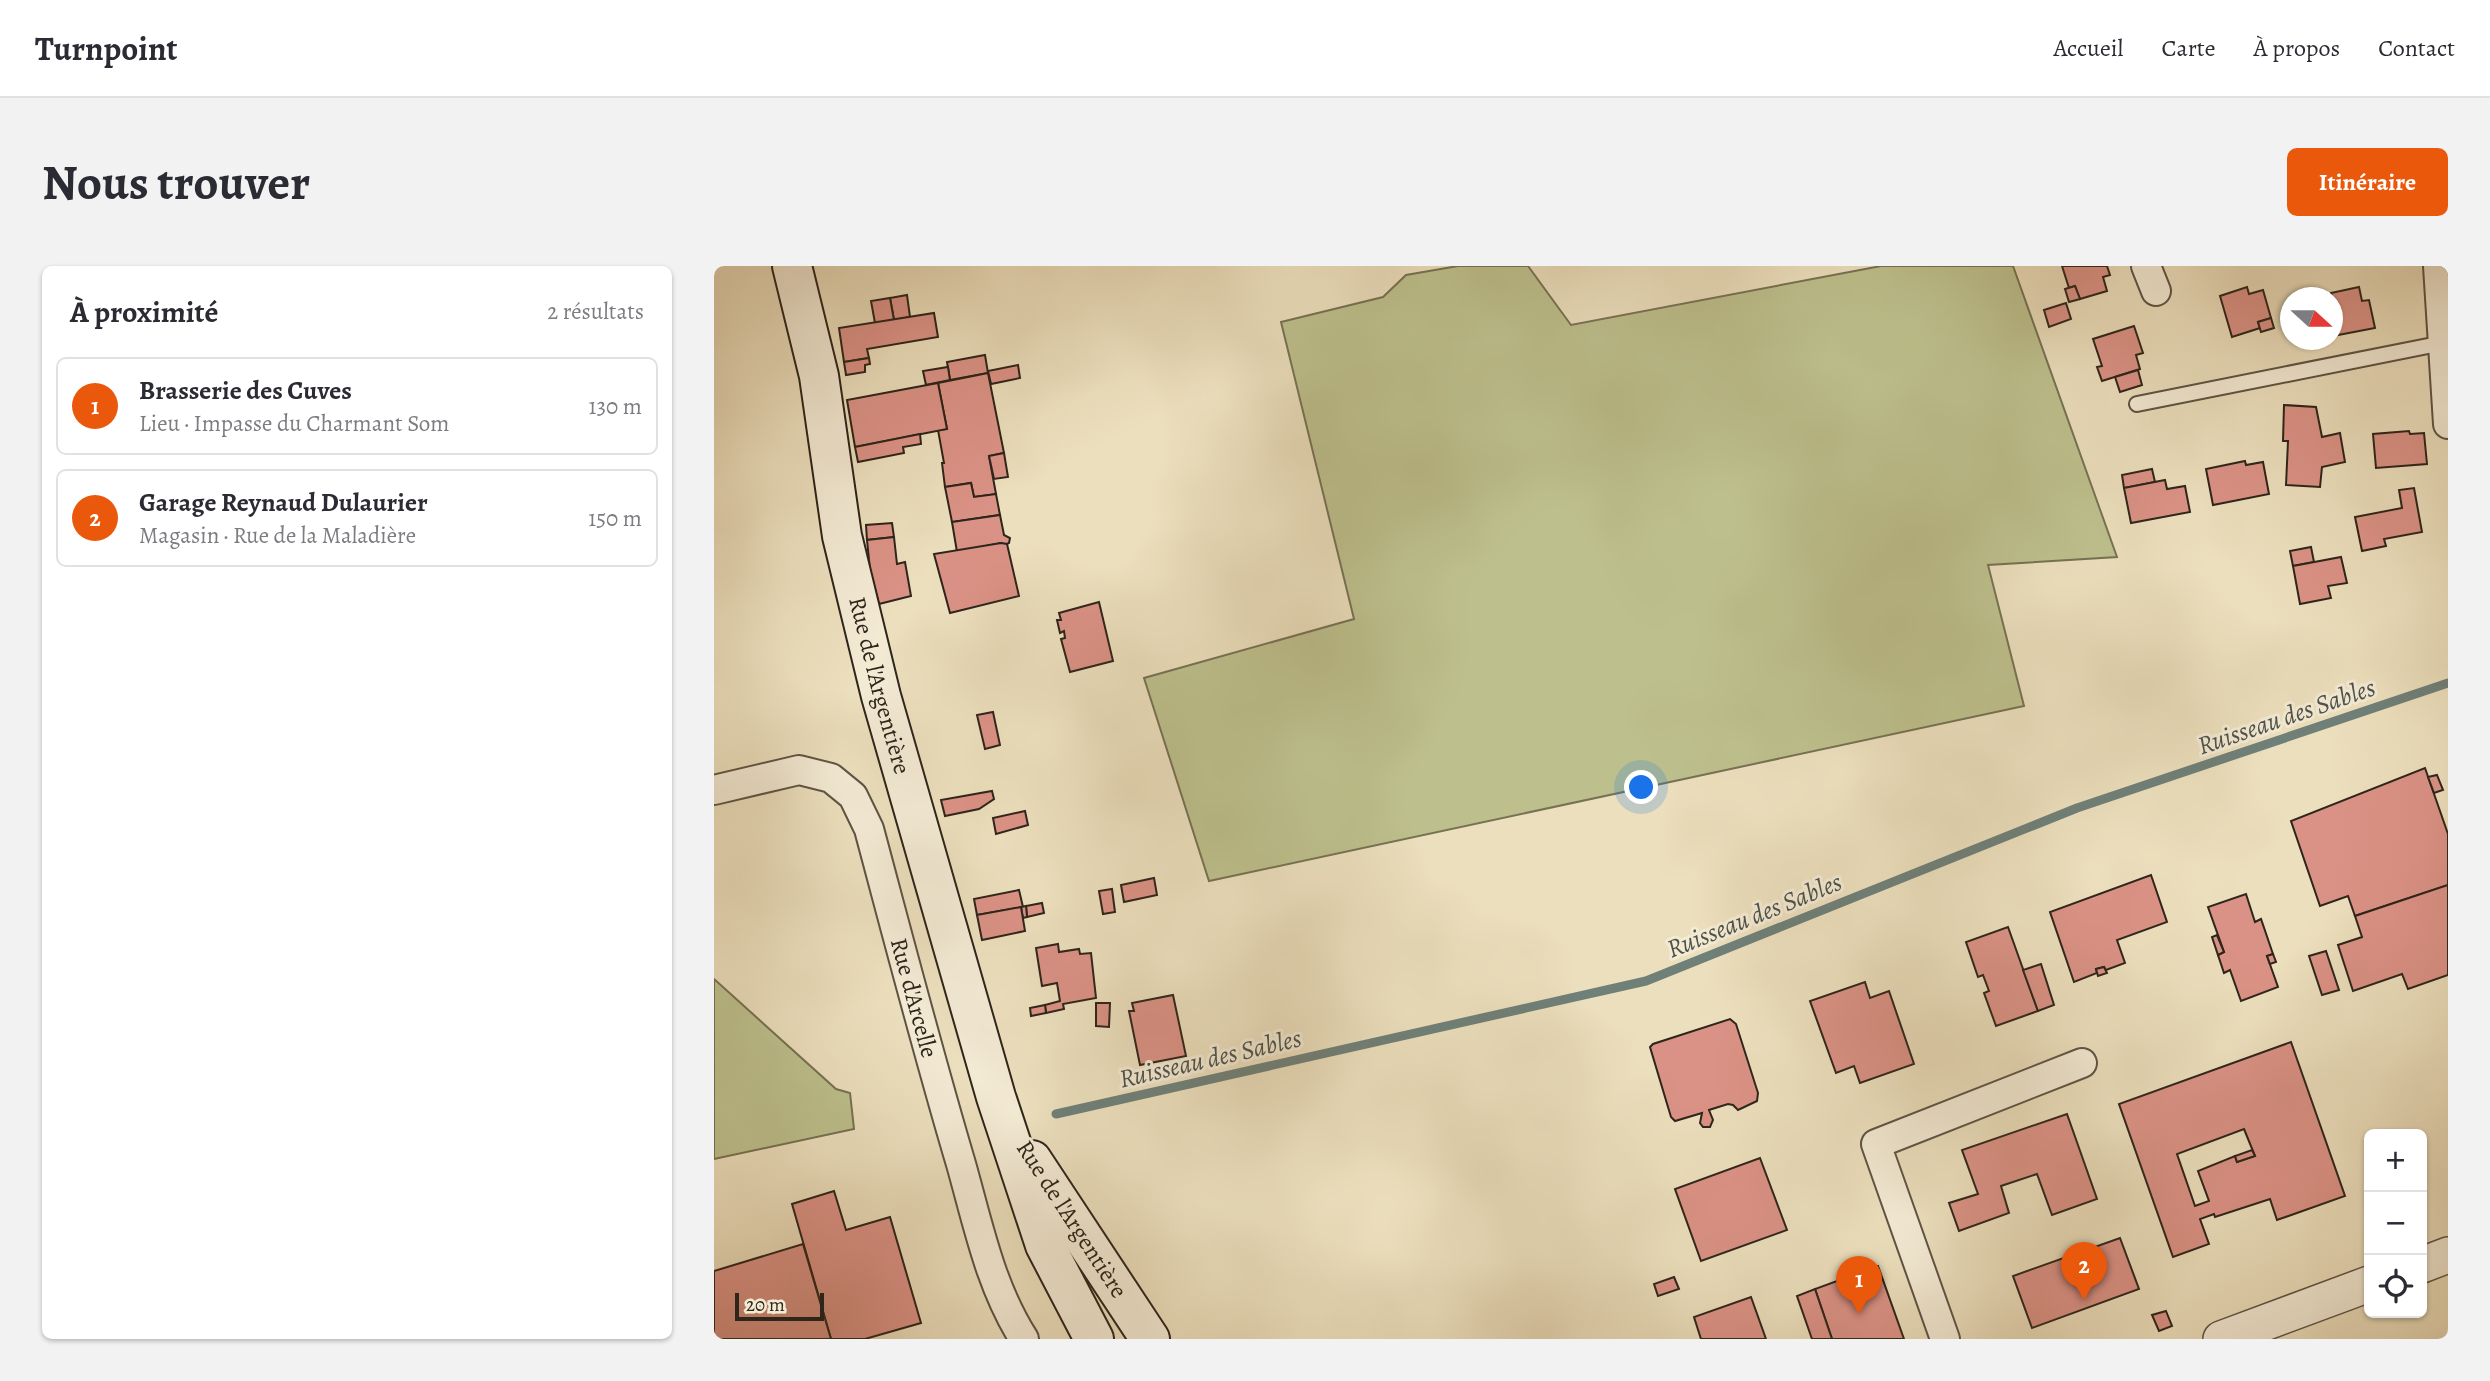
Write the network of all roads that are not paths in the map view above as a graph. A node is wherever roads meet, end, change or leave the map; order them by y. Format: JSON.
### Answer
{"nodes":[{"id":1,"x":792,"y":266,"type":"edge"},
{"id":2,"x":2438,"y":266,"type":"edge"},
{"id":3,"x":2443,"y":344,"type":"junction"},
{"id":4,"x":2137,"y":404,"type":"dead end"},
{"id":5,"x":2448,"y":424,"type":"edge"},
{"id":6,"x":714,"y":790,"type":"edge"},
{"id":7,"x":2082,"y":1063,"type":"dead end"},
{"id":8,"x":996,"y":1097,"type":"junction"},
{"id":9,"x":2448,"y":1255,"type":"edge"},
{"id":10,"x":2427,"y":1263,"type":"edge"},
{"id":11,"x":2364,"y":1286,"type":"edge"},
{"id":12,"x":1024,"y":1339,"type":"edge"},
{"id":13,"x":1094,"y":1339,"type":"edge"},
{"id":14,"x":1150,"y":1339,"type":"edge"},
{"id":15,"x":1945,"y":1339,"type":"edge"},
{"id":16,"x":2221,"y":1339,"type":"edge"}],
"edges":[{"from":1,"to":8,"type":"main road","name":"Rue de l'Argentière"},
{"from":2,"to":3,"type":"street"},
{"from":3,"to":4,"type":"lane"},
{"from":3,"to":5,"type":"street"},
{"from":6,"to":12,"type":"street","name":"Rue d'Arcelle"},
{"from":7,"to":15,"type":"street"},
{"from":8,"to":13,"type":"main road","name":"Rue de l'Argentière"},
{"from":8,"to":14,"type":"main road","name":"Rue de l'Argentière"},
{"from":9,"to":10,"type":"street"},
{"from":11,"to":16,"type":"street"}]}
